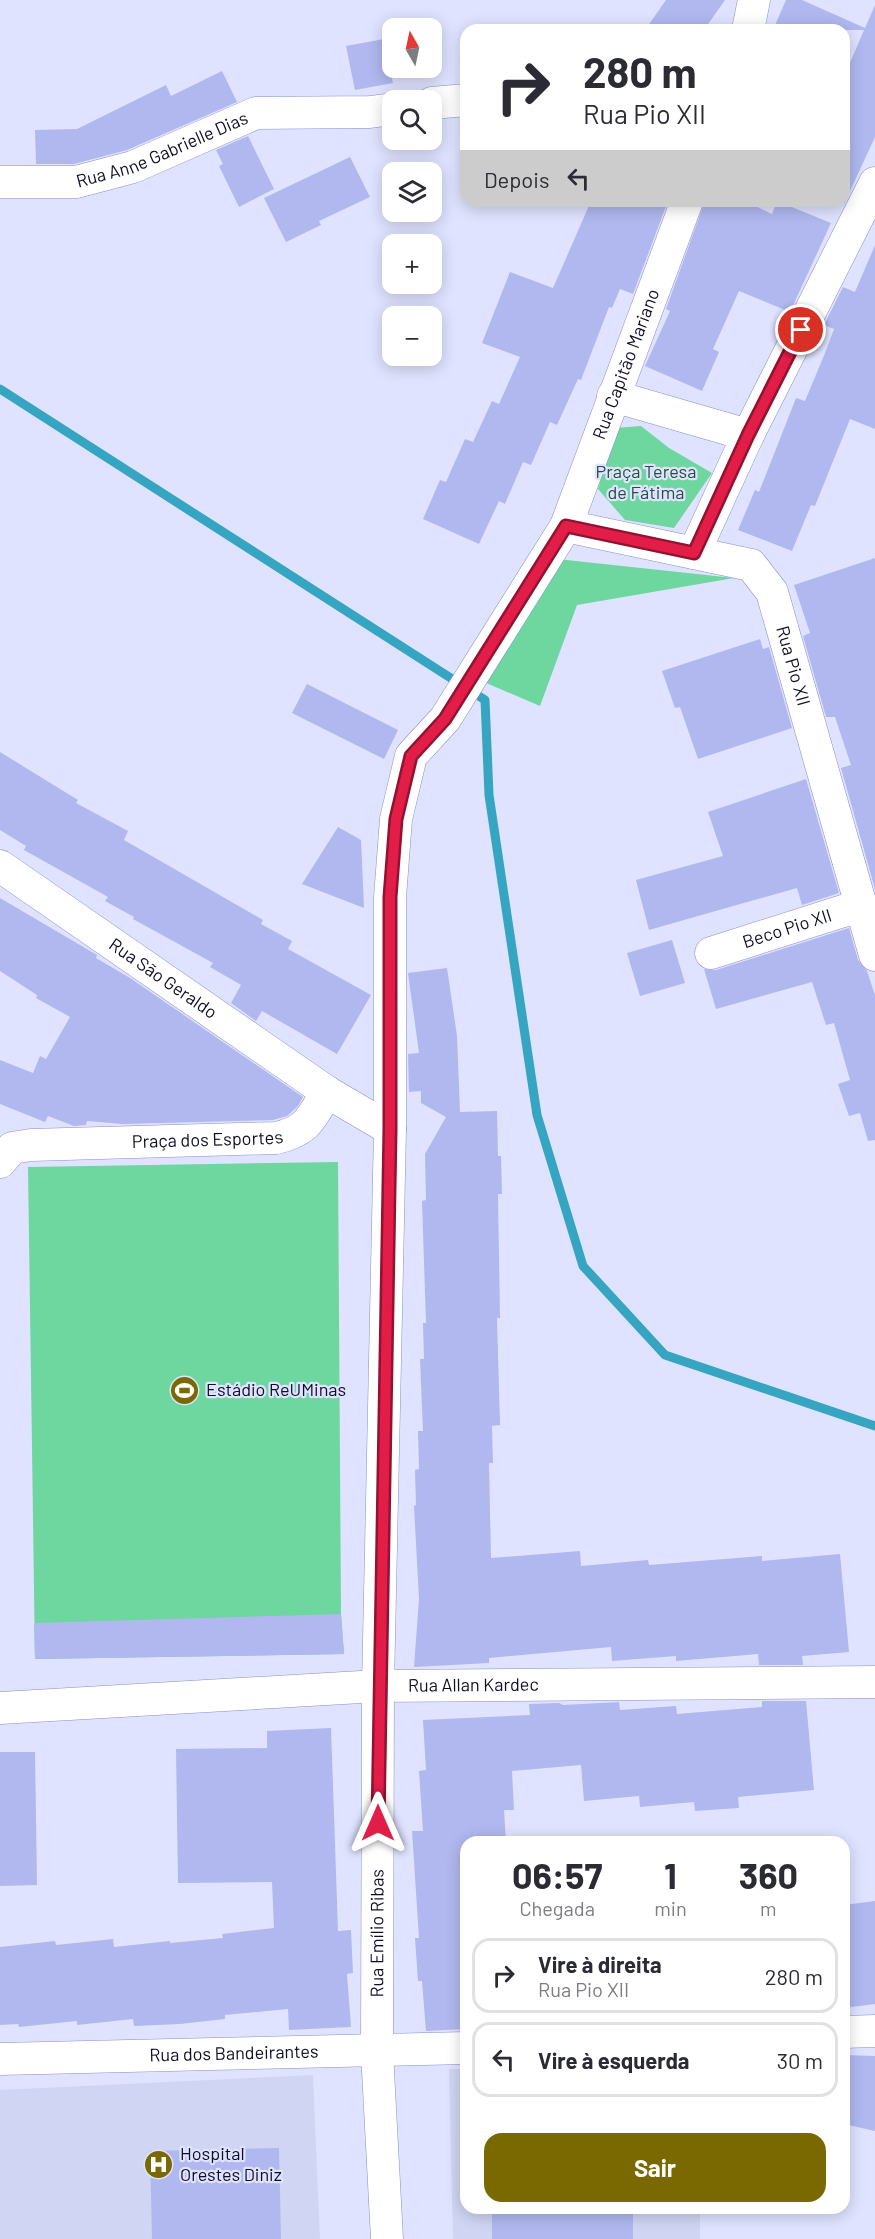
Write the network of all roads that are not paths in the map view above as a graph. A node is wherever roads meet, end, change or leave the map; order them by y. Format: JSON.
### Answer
{"nodes":[{"id":1,"x":754,"y":0,"type":"edge"},
{"id":2,"x":749,"y":24,"type":"edge"},
{"id":3,"x":460,"y":101,"type":"edge"},
{"id":4,"x":442,"y":102,"type":"edge"},
{"id":5,"x":382,"y":110,"type":"edge"},
{"id":6,"x":0,"y":182,"type":"edge"},
{"id":7,"x":875,"y":183,"type":"edge"},
{"id":8,"x":685,"y":207,"type":"edge"},
{"id":9,"x":613,"y":396,"type":"junction"},
{"id":10,"x":748,"y":435,"type":"junction"},
{"id":11,"x":566,"y":526,"type":"junction"},
{"id":12,"x":694,"y":553,"type":"junction"},
{"id":13,"x":0,"y":866,"type":"edge"},
{"id":14,"x":862,"y":904,"type":"junction"},
{"id":15,"x":711,"y":953,"type":"dead end"},
{"id":16,"x":875,"y":955,"type":"edge"},
{"id":17,"x":327,"y":1092,"type":"junction"},
{"id":18,"x":390,"y":1129,"type":"junction"},
{"id":19,"x":4,"y":1152,"type":"edge"},
{"id":20,"x":875,"y":1682,"type":"edge"},
{"id":21,"x":378,"y":1686,"type":"junction"},
{"id":22,"x":0,"y":1708,"type":"edge"},
{"id":23,"x":875,"y":2031,"type":"edge"},
{"id":24,"x":850,"y":2032,"type":"edge"},
{"id":25,"x":460,"y":2048,"type":"edge"},
{"id":26,"x":377,"y":2052,"type":"junction"},
{"id":27,"x":0,"y":2059,"type":"edge"},
{"id":28,"x":387,"y":2239,"type":"edge"}],
"edges":[{"from":1,"to":2,"type":"street"},
{"from":3,"to":4,"type":"street"},
{"from":5,"to":6,"type":"street","name":"Rua Anne Gabrielle Dias"},
{"from":7,"to":10,"type":"street"},
{"from":8,"to":9,"type":"street","name":"Rua Capitão Mariano"},
{"from":9,"to":10,"type":"street"},
{"from":9,"to":11,"type":"street","name":"Rua Capitão Mariano"},
{"from":10,"to":12,"type":"street"},
{"from":11,"to":12,"type":"street","name":"Rua Pio XII"},
{"from":11,"to":18,"type":"street","name":"Rua Emílio Ribas"},
{"from":12,"to":14,"type":"street","name":"Rua Pio XII"},
{"from":13,"to":17,"type":"street","name":"Rua São Geraldo"},
{"from":14,"to":15,"type":"street","name":"Beco Pio XII"},
{"from":14,"to":16,"type":"street","name":"Rua Pio XII"},
{"from":17,"to":18,"type":"street"},
{"from":17,"to":19,"type":"street","name":"Praça dos Esportes"},
{"from":18,"to":21,"type":"street","name":"Rua Emílio Ribas"},
{"from":20,"to":21,"type":"street","name":"Rua Allan Kardec"},
{"from":21,"to":22,"type":"street","name":"Rua Allan Kardec"},
{"from":21,"to":26,"type":"street","name":"Rua Emílio Ribas"},
{"from":23,"to":24,"type":"street"},
{"from":25,"to":26,"type":"street","name":"Rua dos Bandeirantes"},
{"from":26,"to":27,"type":"street","name":"Rua dos Bandeirantes"},
{"from":26,"to":28,"type":"street","name":"Rua Emílio Ribas"}]}
